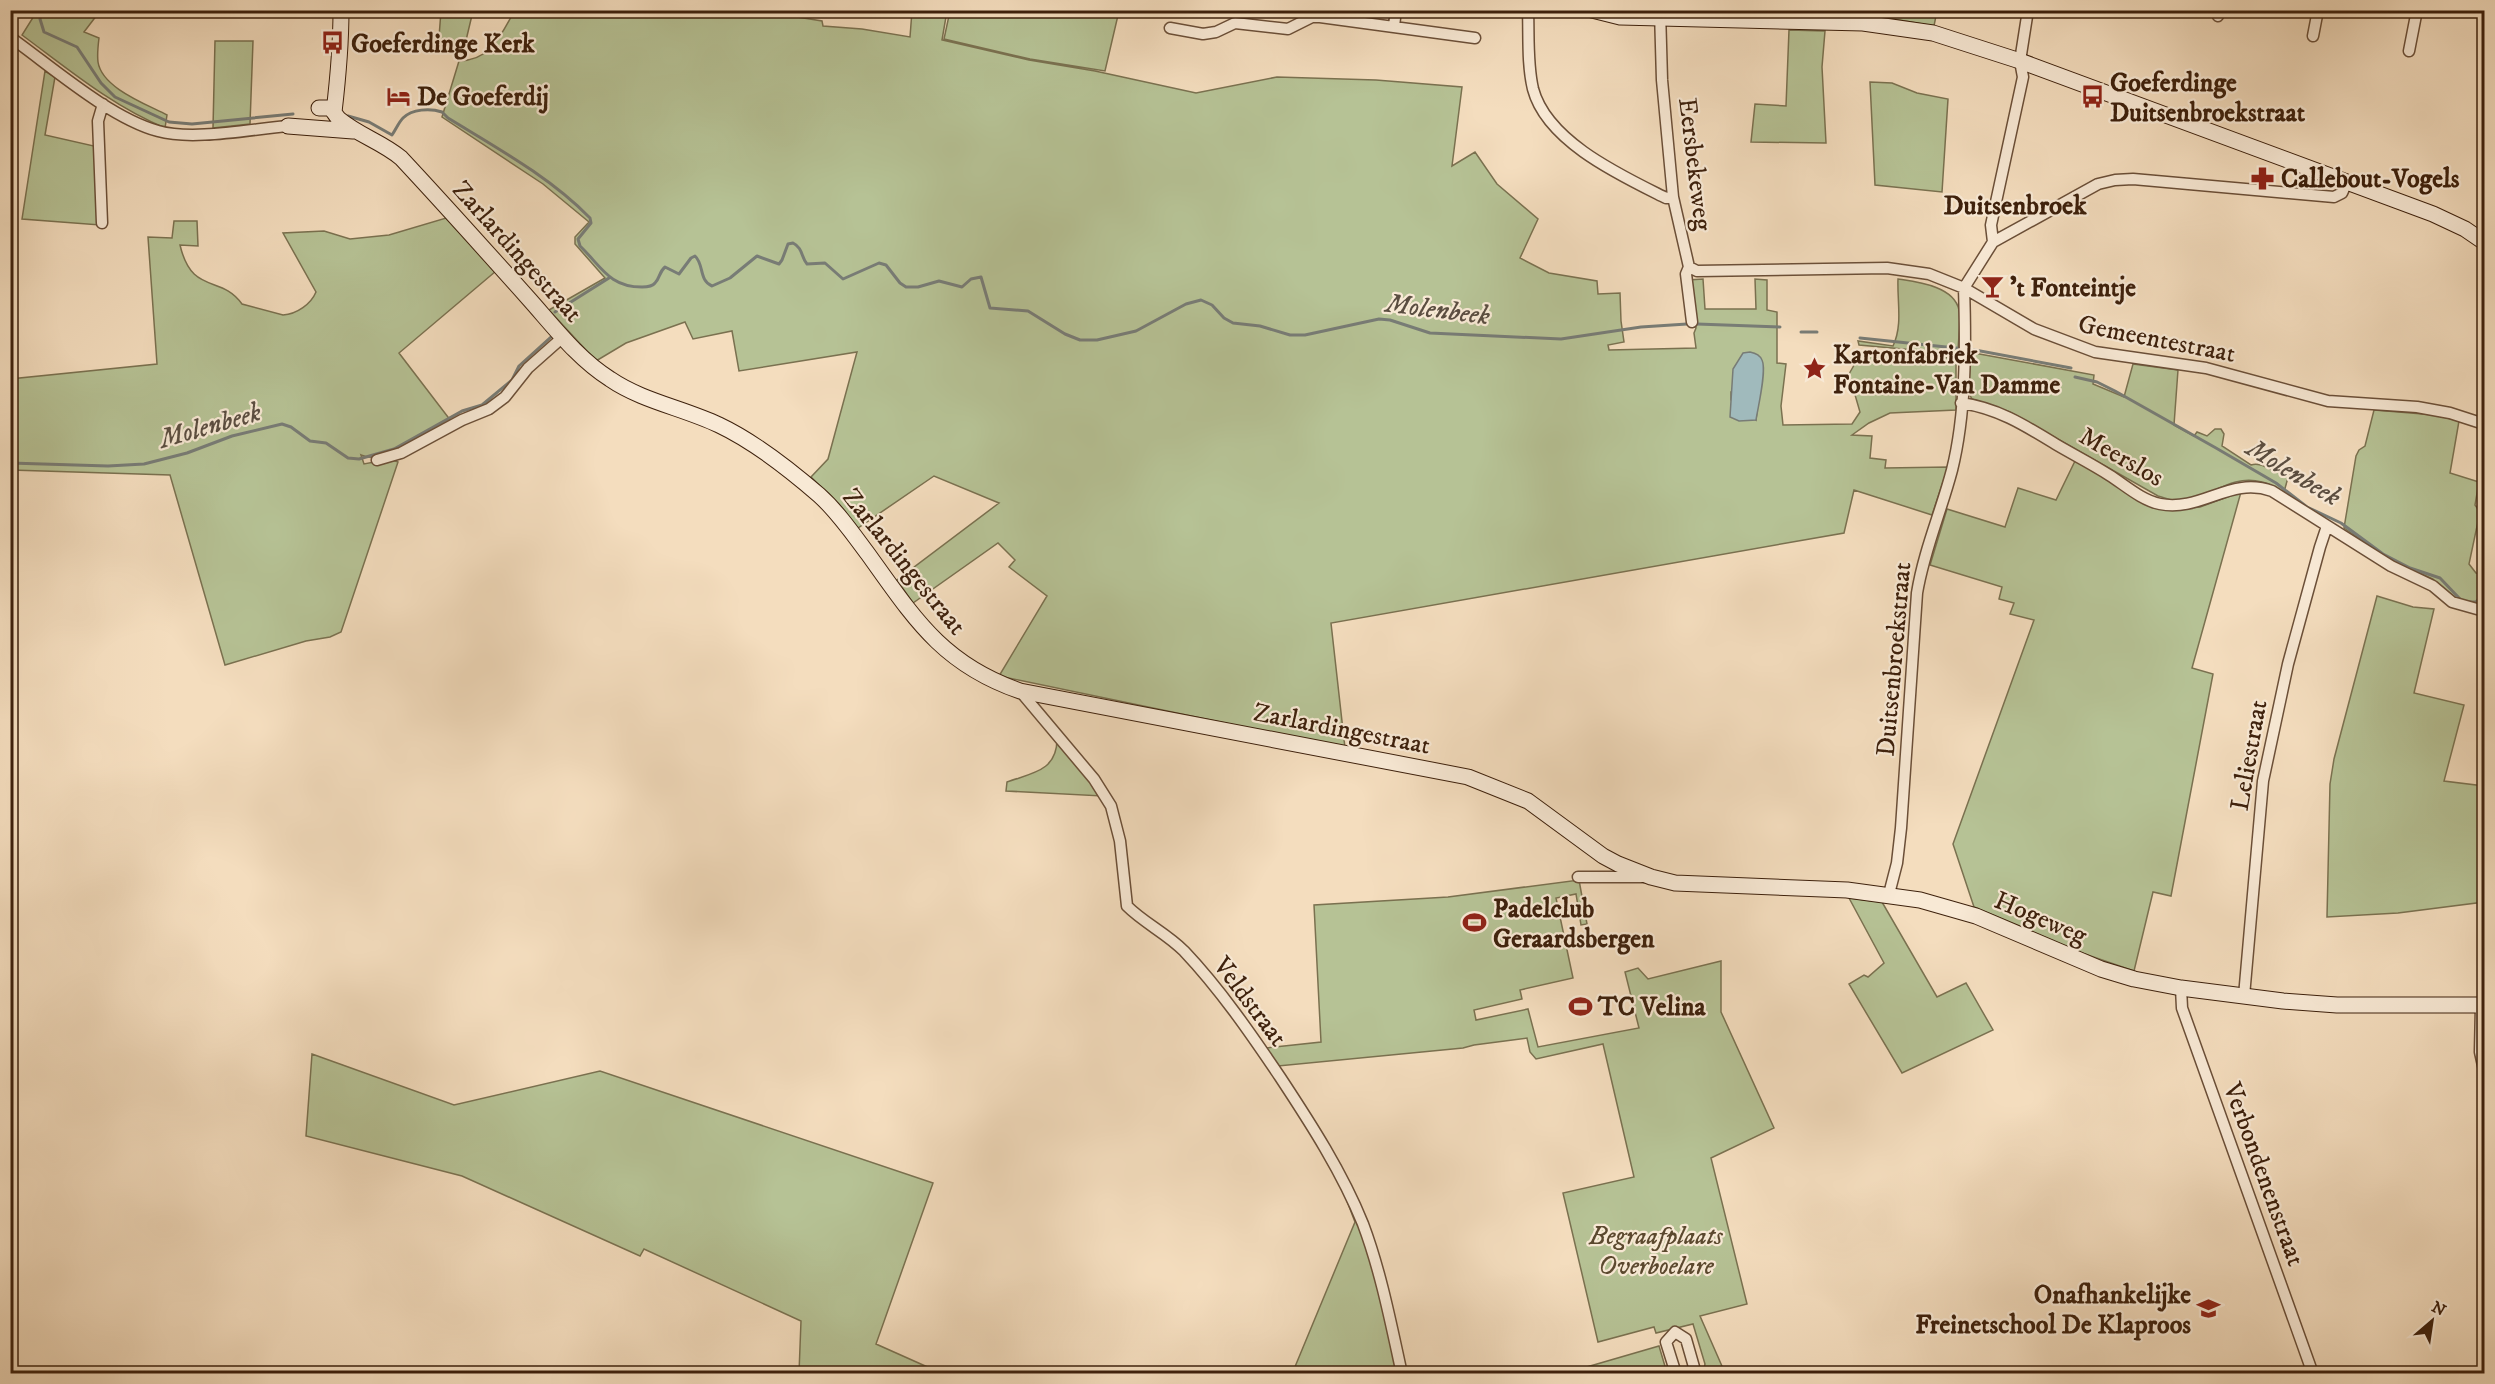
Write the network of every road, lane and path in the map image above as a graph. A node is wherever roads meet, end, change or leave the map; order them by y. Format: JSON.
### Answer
{"nodes":[{"id":1,"x":342,"y":10,"type":"edge"},
{"id":2,"x":1396,"y":10,"type":"edge"},
{"id":3,"x":1528,"y":10,"type":"edge"},
{"id":4,"x":1592,"y":10,"type":"edge"},
{"id":5,"x":2028,"y":10,"type":"edge"},
{"id":6,"x":2318,"y":10,"type":"edge"},
{"id":7,"x":2417,"y":10,"type":"edge"},
{"id":8,"x":1660,"y":15,"type":"edge"},
{"id":9,"x":1394,"y":26,"type":"junction"},
{"id":10,"x":1170,"y":28,"type":"dead end"},
{"id":11,"x":2313,"y":36,"type":"dead end"},
{"id":12,"x":10,"y":37,"type":"edge"},
{"id":13,"x":1475,"y":38,"type":"dead end"},
{"id":14,"x":2409,"y":51,"type":"dead end"},
{"id":15,"x":2020,"y":61,"type":"junction"},
{"id":16,"x":103,"y":104,"type":"junction"},
{"id":17,"x":326,"y":117,"type":"junction"},
{"id":18,"x":288,"y":126,"type":"joint"},
{"id":19,"x":2347,"y":182,"type":"junction"},
{"id":20,"x":1672,"y":197,"type":"junction"},
{"id":21,"x":102,"y":223,"type":"dead end"},
{"id":22,"x":1993,"y":242,"type":"junction"},
{"id":23,"x":2484,"y":242,"type":"edge"},
{"id":24,"x":1689,"y":267,"type":"junction"},
{"id":25,"x":1964,"y":288,"type":"junction"},
{"id":26,"x":1692,"y":322,"type":"dead end"},
{"id":27,"x":563,"y":337,"type":"junction"},
{"id":28,"x":1961,"y":403,"type":"junction"},
{"id":29,"x":2484,"y":424,"type":"edge"},
{"id":30,"x":378,"y":460,"type":"dead end"},
{"id":31,"x":2327,"y":526,"type":"junction"},
{"id":32,"x":2484,"y":611,"type":"edge"},
{"id":33,"x":1020,"y":691,"type":"junction"},
{"id":34,"x":1578,"y":877,"type":"dead end"},
{"id":35,"x":1651,"y":878,"type":"junction"},
{"id":36,"x":1889,"y":894,"type":"junction"},
{"id":37,"x":2181,"y":988,"type":"junction"},
{"id":38,"x":2244,"y":996,"type":"junction"},
{"id":39,"x":2483,"y":1005,"type":"edge"},
{"id":40,"x":2484,"y":1070,"type":"edge"},
{"id":41,"x":1402,"y":1374,"type":"edge"},
{"id":42,"x":1676,"y":1374,"type":"edge"},
{"id":43,"x":1692,"y":1374,"type":"edge"},
{"id":44,"x":2313,"y":1374,"type":"edge"}],
"edges":[{"from":1,"to":17,"type":"street"},
{"from":2,"to":9,"type":"street"},
{"from":3,"to":20,"type":"street"},
{"from":4,"to":8,"type":"street"},
{"from":5,"to":15,"type":"street"},
{"from":6,"to":11,"type":"street"},
{"from":7,"to":14,"type":"street"},
{"from":8,"to":15,"type":"street"},
{"from":8,"to":20,"type":"street","name":"Eersbekeweg"},
{"from":9,"to":10,"type":"street"},
{"from":9,"to":13,"type":"street"},
{"from":12,"to":16,"type":"street","name":"Zarlardingestraat"},
{"from":15,"to":19,"type":"street"},
{"from":15,"to":22,"type":"street"},
{"from":16,"to":18,"type":"street","name":"Zarlardingestraat"},
{"from":16,"to":21,"type":"street"},
{"from":17,"to":18,"type":"street","name":"Zarlardingestraat"},
{"from":17,"to":27,"type":"street","name":"Zarlardingestraat"},
{"from":19,"to":22,"type":"street"},
{"from":19,"to":23,"type":"street"},
{"from":20,"to":24,"type":"street","name":"Eersbekeweg"},
{"from":22,"to":25,"type":"street"},
{"from":24,"to":25,"type":"street","name":"Gemeentestraat"},
{"from":24,"to":26,"type":"street","name":"Eersbekeweg"},
{"from":25,"to":28,"type":"street","name":"Duitsenbroekstraat"},
{"from":25,"to":29,"type":"street","name":"Gemeentestraat"},
{"from":27,"to":30,"type":"street"},
{"from":27,"to":33,"type":"street","name":"Zarlardingestraat"},
{"from":28,"to":31,"type":"street","name":"Meerslos"},
{"from":28,"to":36,"type":"street","name":"Duitsenbroekstraat"},
{"from":31,"to":32,"type":"street","name":"Meerslos"},
{"from":31,"to":38,"type":"street","name":"Leliestraat"},
{"from":33,"to":35,"type":"street","name":"Zarlardingestraat"},
{"from":33,"to":41,"type":"street","name":"Veldstraat"},
{"from":34,"to":35,"type":"street","name":"Hogeweg"},
{"from":35,"to":36,"type":"street","name":"Hogeweg"},
{"from":36,"to":37,"type":"street","name":"Hogeweg"},
{"from":37,"to":38,"type":"street","name":"Hogeweg"},
{"from":37,"to":44,"type":"street","name":"Verbondenenstraat"},
{"from":38,"to":39,"type":"street","name":"Hogeweg"},
{"from":39,"to":40,"type":"street"},
{"from":42,"to":43,"type":"street"}]}
